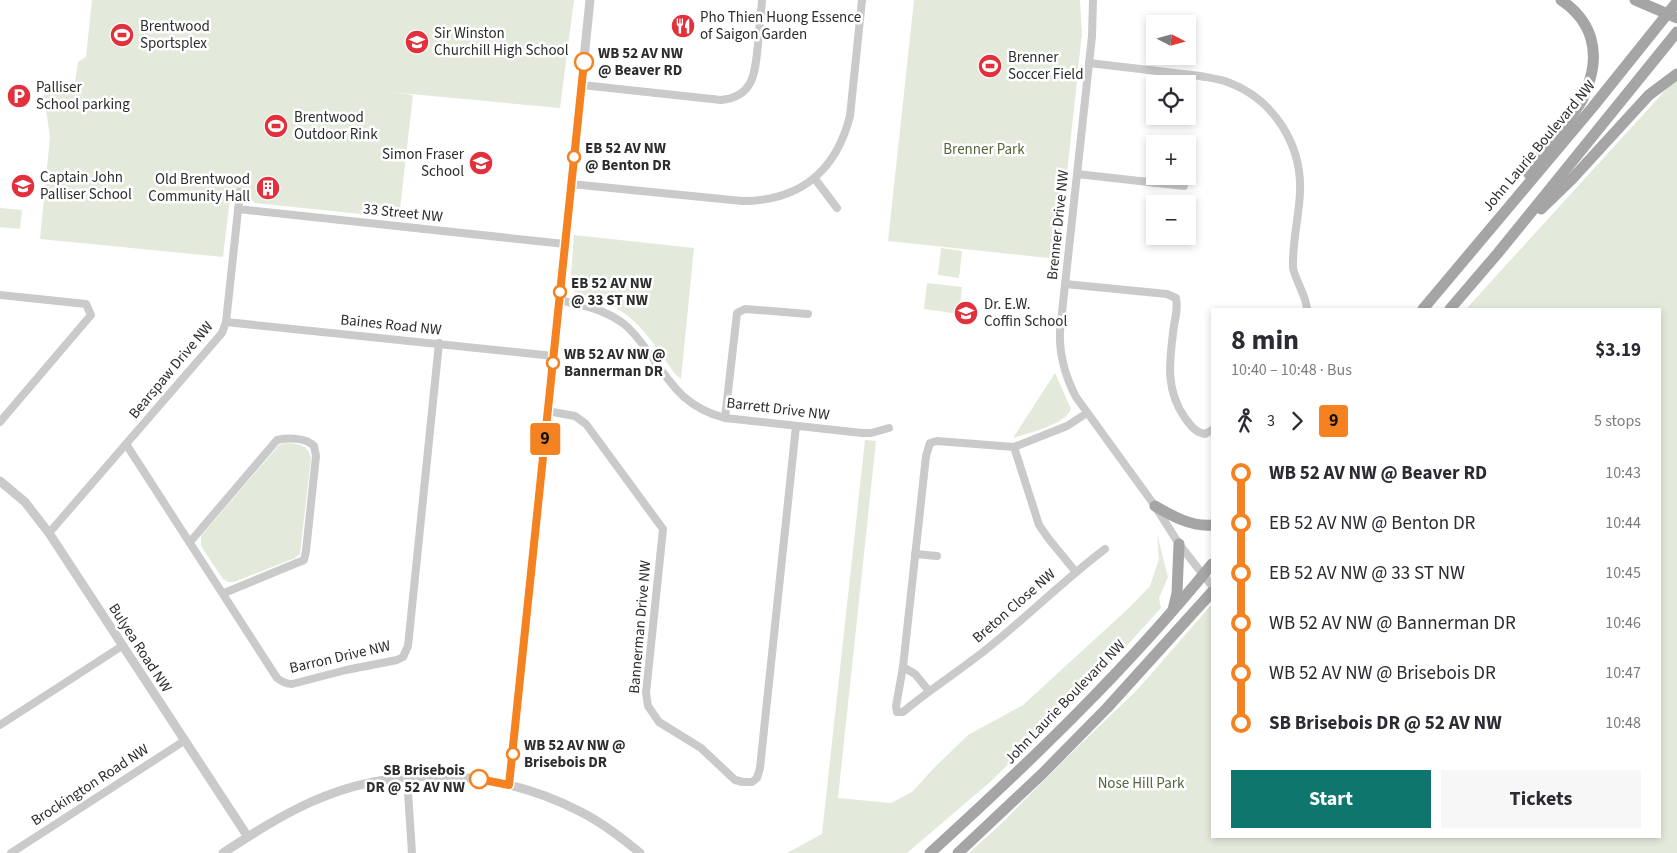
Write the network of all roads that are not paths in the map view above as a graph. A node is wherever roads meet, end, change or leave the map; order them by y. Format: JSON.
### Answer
{"nodes":[{"id":1,"x":590,"y":0,"type":"edge"},
{"id":2,"x":762,"y":0,"type":"edge"},
{"id":3,"x":862,"y":0,"type":"edge"},
{"id":4,"x":1093,"y":0,"type":"edge"},
{"id":5,"x":1560,"y":0,"type":"edge"},
{"id":6,"x":1635,"y":0,"type":"edge"},
{"id":7,"x":1677,"y":2,"type":"edge"},
{"id":8,"x":1673,"y":16,"type":"edge"},
{"id":9,"x":1677,"y":32,"type":"edge"},
{"id":10,"x":1089,"y":63,"type":"junction"},
{"id":11,"x":1677,"y":74,"type":"edge"},
{"id":12,"x":582,"y":85,"type":"junction"},
{"id":13,"x":1077,"y":174,"type":"junction"},
{"id":14,"x":815,"y":179,"type":"junction"},
{"id":15,"x":571,"y":184,"type":"junction"},
{"id":16,"x":1184,"y":186,"type":"dead end"},
{"id":17,"x":240,"y":192,"type":"dead end"},
{"id":18,"x":1514,"y":200,"type":"junction"},
{"id":19,"x":837,"y":208,"type":"dead end"},
{"id":20,"x":238,"y":209,"type":"junction"},
{"id":21,"x":566,"y":244,"type":"junction"},
{"id":22,"x":1498,"y":253,"type":"junction"},
{"id":23,"x":1065,"y":284,"type":"junction"},
{"id":24,"x":0,"y":295,"type":"edge"},
{"id":25,"x":560,"y":300,"type":"junction"},
{"id":26,"x":1307,"y":308,"type":"edge"},
{"id":27,"x":1424,"y":308,"type":"edge"},
{"id":28,"x":1451,"y":308,"type":"edge"},
{"id":29,"x":808,"y":314,"type":"dead end"},
{"id":30,"x":226,"y":322,"type":"junction"},
{"id":31,"x":439,"y":343,"type":"junction"},
{"id":32,"x":554,"y":356,"type":"junction"},
{"id":33,"x":548,"y":411,"type":"junction"},
{"id":34,"x":1087,"y":413,"type":"junction"},
{"id":35,"x":725,"y":418,"type":"junction"},
{"id":36,"x":0,"y":422,"type":"edge"},
{"id":37,"x":796,"y":426,"type":"junction"},
{"id":38,"x":889,"y":428,"type":"dead end"},
{"id":39,"x":1211,"y":431,"type":"edge"},
{"id":40,"x":126,"y":444,"type":"junction"},
{"id":41,"x":1014,"y":447,"type":"junction"},
{"id":42,"x":0,"y":481,"type":"edge"},
{"id":43,"x":1155,"y":506,"type":"junction"},
{"id":44,"x":1211,"y":525,"type":"edge"},
{"id":45,"x":49,"y":533,"type":"junction"},
{"id":46,"x":190,"y":542,"type":"junction"},
{"id":47,"x":1178,"y":544,"type":"junction"},
{"id":48,"x":1105,"y":549,"type":"dead end"},
{"id":49,"x":915,"y":554,"type":"junction"},
{"id":50,"x":937,"y":556,"type":"dead end"},
{"id":51,"x":1211,"y":565,"type":"edge"},
{"id":52,"x":1076,"y":572,"type":"junction"},
{"id":53,"x":1203,"y":576,"type":"junction"},
{"id":54,"x":1211,"y":585,"type":"edge"},
{"id":55,"x":224,"y":593,"type":"junction"},
{"id":56,"x":1211,"y":593,"type":"edge"},
{"id":57,"x":1172,"y":610,"type":"junction"},
{"id":58,"x":122,"y":646,"type":"junction"},
{"id":59,"x":903,"y":667,"type":"junction"},
{"id":60,"x":929,"y":691,"type":"junction"},
{"id":61,"x":0,"y":725,"type":"edge"},
{"id":62,"x":184,"y":740,"type":"junction"},
{"id":63,"x":407,"y":777,"type":"junction"},
{"id":64,"x":509,"y":785,"type":"junction"},
{"id":65,"x":248,"y":837,"type":"junction"},
{"id":66,"x":11,"y":853,"type":"edge"},
{"id":67,"x":223,"y":853,"type":"edge"},
{"id":68,"x":412,"y":853,"type":"edge"},
{"id":69,"x":640,"y":853,"type":"edge"},
{"id":70,"x":930,"y":853,"type":"edge"},
{"id":71,"x":958,"y":853,"type":"edge"}],
"edges":[{"from":1,"to":12,"type":"street"},
{"from":2,"to":12,"type":"street"},
{"from":3,"to":14,"type":"street"},
{"from":4,"to":10,"type":"street","name":"Brenner Drive NW"},
{"from":5,"to":18,"type":"main road"},
{"from":6,"to":8,"type":"main road"},
{"from":7,"to":8,"type":"main road","name":"John Laurie Boulevard NW"},
{"from":8,"to":18,"type":"main road","name":"John Laurie Boulevard NW"},
{"from":9,"to":22,"type":"main road"},
{"from":10,"to":13,"type":"street","name":"Brenner Drive NW"},
{"from":10,"to":26,"type":"street"},
{"from":11,"to":22,"type":"main road"},
{"from":12,"to":15,"type":"street"},
{"from":13,"to":16,"type":"street"},
{"from":13,"to":23,"type":"street","name":"Brenner Drive NW"},
{"from":14,"to":15,"type":"street"},
{"from":14,"to":19,"type":"street"},
{"from":15,"to":21,"type":"street"},
{"from":17,"to":20,"type":"street","name":"Bearspaw Drive NW"},
{"from":18,"to":27,"type":"main road","name":"John Laurie Boulevard NW"},
{"from":20,"to":21,"type":"street","name":"33 Street NW"},
{"from":20,"to":30,"type":"street","name":"Bearspaw Drive NW"},
{"from":21,"to":25,"type":"street"},
{"from":22,"to":28,"type":"main road"},
{"from":23,"to":34,"type":"street","name":"Brenner Drive NW"},
{"from":23,"to":39,"type":"street"},
{"from":24,"to":36,"type":"street"},
{"from":25,"to":32,"type":"street"},
{"from":25,"to":35,"type":"street","name":"Barrett Drive NW"},
{"from":29,"to":35,"type":"street"},
{"from":30,"to":31,"type":"street","name":"Baines Road NW"},
{"from":30,"to":40,"type":"street","name":"Bearspaw Drive NW"},
{"from":31,"to":32,"type":"street","name":"Baines Road NW"},
{"from":31,"to":55,"type":"street","name":"Barron Drive NW"},
{"from":32,"to":33,"type":"street"},
{"from":33,"to":37,"type":"street","name":"Bannerman Drive NW"},
{"from":33,"to":64,"type":"street"},
{"from":34,"to":41,"type":"street","name":"Breton Close NW"},
{"from":34,"to":43,"type":"street","name":"Brenner Drive NW"},
{"from":35,"to":37,"type":"street","name":"Barrett Drive NW"},
{"from":37,"to":38,"type":"street","name":"Barrett Drive NW"},
{"from":40,"to":45,"type":"street","name":"Bearspaw Drive NW"},
{"from":40,"to":46,"type":"street","name":"Barron Drive NW"},
{"from":41,"to":49,"type":"street","name":"Breton Close NW"},
{"from":41,"to":52,"type":"street","name":"Breton Close NW"},
{"from":42,"to":45,"type":"street","name":"Bulyea Road NW"},
{"from":43,"to":44,"type":"main road"},
{"from":43,"to":47,"type":"street","name":"Brenner Drive NW"},
{"from":45,"to":58,"type":"street","name":"Bulyea Road NW"},
{"from":46,"to":55,"type":"street","name":"Barron Drive NW"},
{"from":46,"to":55,"type":"street"},
{"from":47,"to":53,"type":"street","name":"Brenner Drive NW"},
{"from":47,"to":57,"type":"main road"},
{"from":48,"to":52,"type":"street"},
{"from":49,"to":50,"type":"street"},
{"from":49,"to":59,"type":"street","name":"Breton Close NW"},
{"from":51,"to":53,"type":"main road","name":"John Laurie Boulevard NW"},
{"from":52,"to":60,"type":"street","name":"Breton Close NW"},
{"from":53,"to":54,"type":"street","name":"Brenner Drive NW"},
{"from":53,"to":57,"type":"main road","name":"John Laurie Boulevard NW"},
{"from":56,"to":71,"type":"main road"},
{"from":57,"to":70,"type":"main road","name":"John Laurie Boulevard NW"},
{"from":58,"to":61,"type":"street"},
{"from":58,"to":62,"type":"street","name":"Bulyea Road NW"},
{"from":59,"to":60,"type":"street"},
{"from":59,"to":60,"type":"street","name":"Breton Close NW"},
{"from":62,"to":65,"type":"street","name":"Bulyea Road NW"},
{"from":62,"to":66,"type":"street","name":"Brockington Road NW"},
{"from":63,"to":64,"type":"street"},
{"from":63,"to":65,"type":"street"},
{"from":63,"to":68,"type":"street"},
{"from":64,"to":69,"type":"street"},
{"from":65,"to":67,"type":"street"}]}
